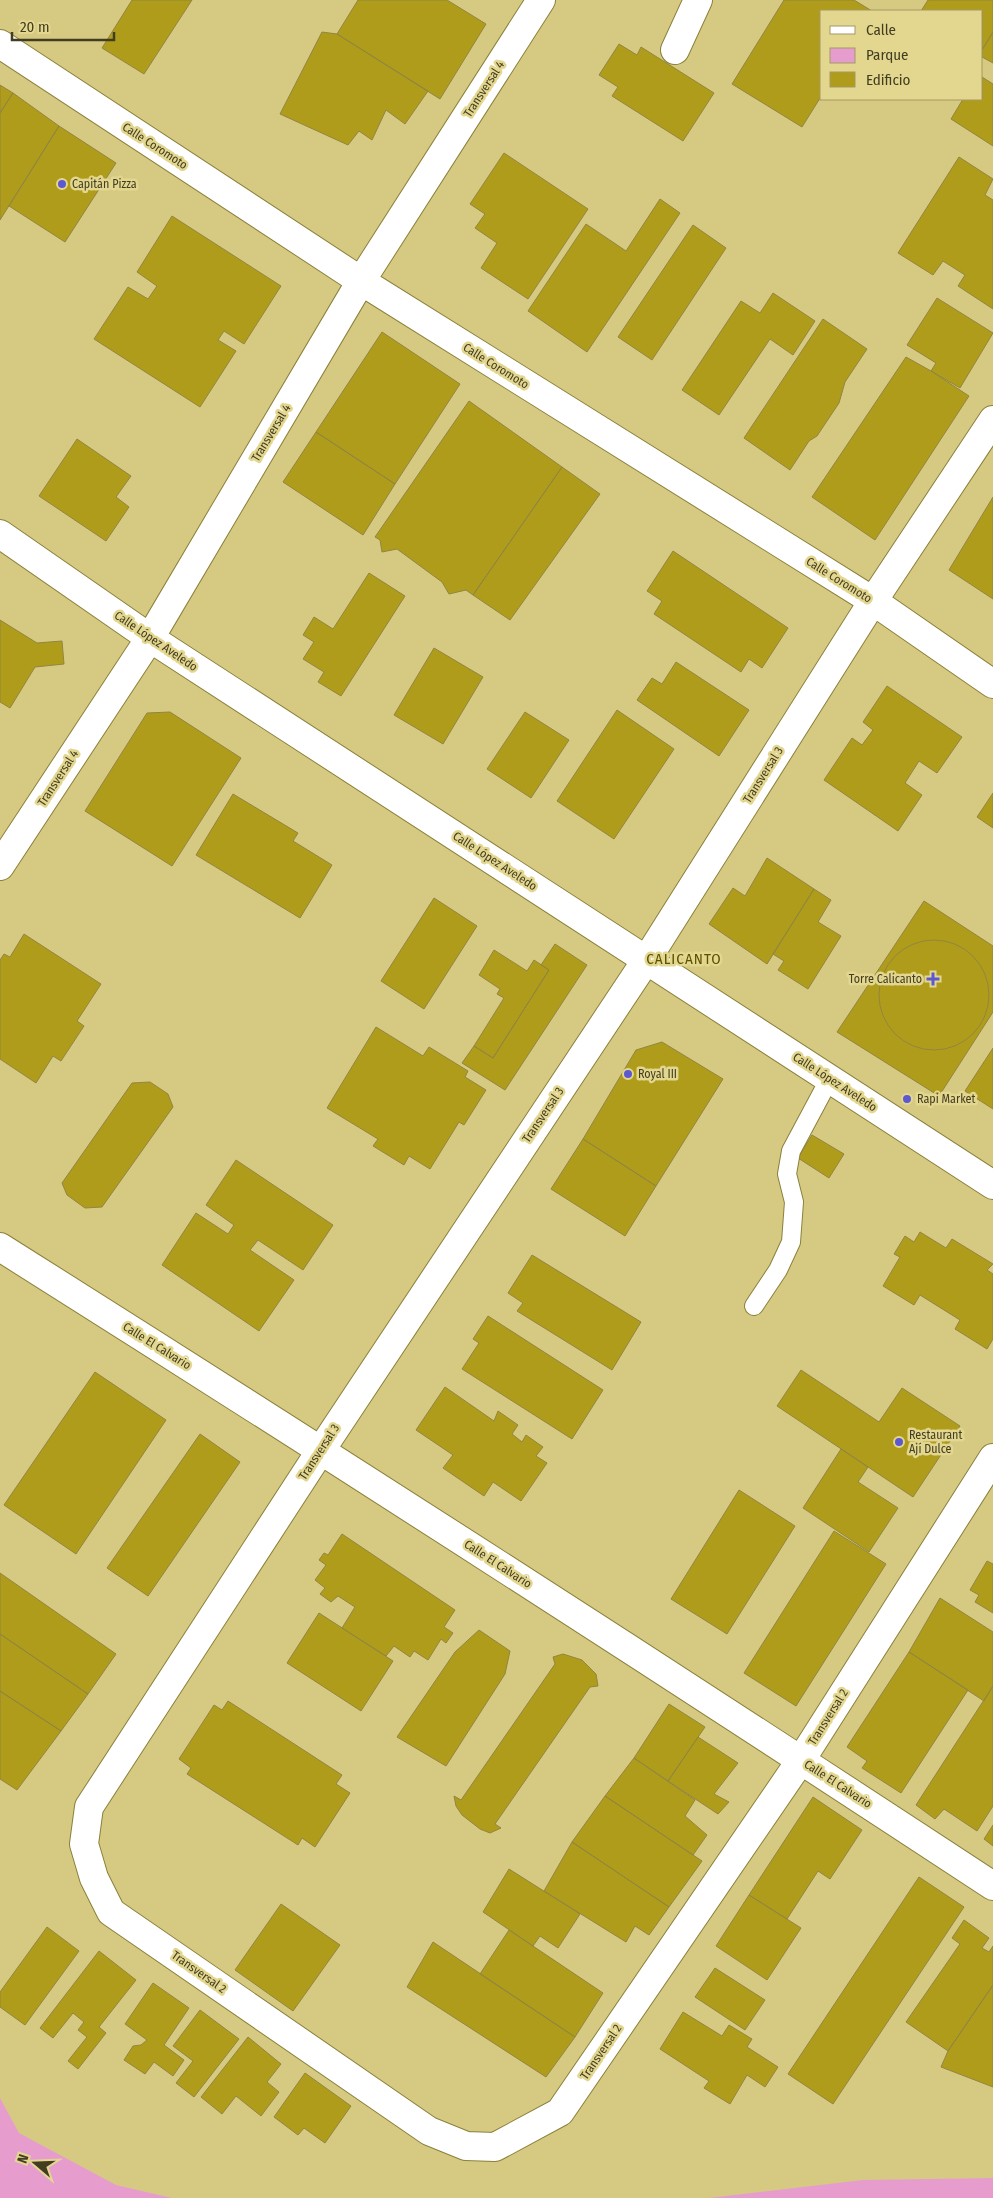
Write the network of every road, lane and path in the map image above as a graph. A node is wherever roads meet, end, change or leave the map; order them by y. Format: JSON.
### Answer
{"nodes":[{"id":1,"x":542,"y":0,"type":"edge"},
{"id":2,"x":698,"y":0,"type":"edge"},
{"id":3,"x":0,"y":44,"type":"edge"},
{"id":4,"x":675,"y":50,"type":"dead end"},
{"id":5,"x":361,"y":282,"type":"junction"},
{"id":6,"x":993,"y":420,"type":"edge"},
{"id":7,"x":0,"y":534,"type":"edge"},
{"id":8,"x":873,"y":601,"type":"junction"},
{"id":9,"x":150,"y":638,"type":"junction"},
{"id":10,"x":993,"y":684,"type":"edge"},
{"id":11,"x":0,"y":866,"type":"edge"},
{"id":12,"x":647,"y":959,"type":"junction"},
{"id":13,"x":830,"y":1078,"type":"junction"},
{"id":14,"x":993,"y":1185,"type":"edge"},
{"id":15,"x":0,"y":1247,"type":"edge"},
{"id":16,"x":754,"y":1306,"type":"dead end"},
{"id":17,"x":320,"y":1450,"type":"junction"},
{"id":18,"x":993,"y":1458,"type":"edge"},
{"id":19,"x":801,"y":1760,"type":"junction"},
{"id":20,"x":89,"y":1807,"type":"joint"},
{"id":21,"x":993,"y":1886,"type":"edge"}],
"edges":[{"from":1,"to":5,"type":"street","name":"Transversal 4"},
{"from":2,"to":4,"type":"street"},
{"from":3,"to":5,"type":"street","name":"Calle Coromoto"},
{"from":5,"to":8,"type":"street","name":"Calle Coromoto"},
{"from":5,"to":9,"type":"street","name":"Transversal 4"},
{"from":6,"to":8,"type":"street","name":"Transversal 3"},
{"from":7,"to":9,"type":"street","name":"Calle López Aveledo"},
{"from":8,"to":10,"type":"street","name":"Calle Coromoto"},
{"from":8,"to":12,"type":"street","name":"Transversal 3"},
{"from":9,"to":11,"type":"street","name":"Transversal 4"},
{"from":9,"to":12,"type":"street","name":"Calle López Aveledo"},
{"from":12,"to":13,"type":"street","name":"Calle López Aveledo"},
{"from":12,"to":17,"type":"street","name":"Transversal 3"},
{"from":13,"to":14,"type":"street","name":"Calle López Aveledo"},
{"from":13,"to":16,"type":"lane"},
{"from":15,"to":17,"type":"street","name":"Calle El Calvario"},
{"from":17,"to":19,"type":"street","name":"Calle El Calvario"},
{"from":17,"to":20,"type":"street","name":"Transversal 3"},
{"from":18,"to":19,"type":"street","name":"Transversal 2"},
{"from":19,"to":20,"type":"street","name":"Transversal 2"},
{"from":19,"to":21,"type":"street","name":"Calle El Calvario"}]}
